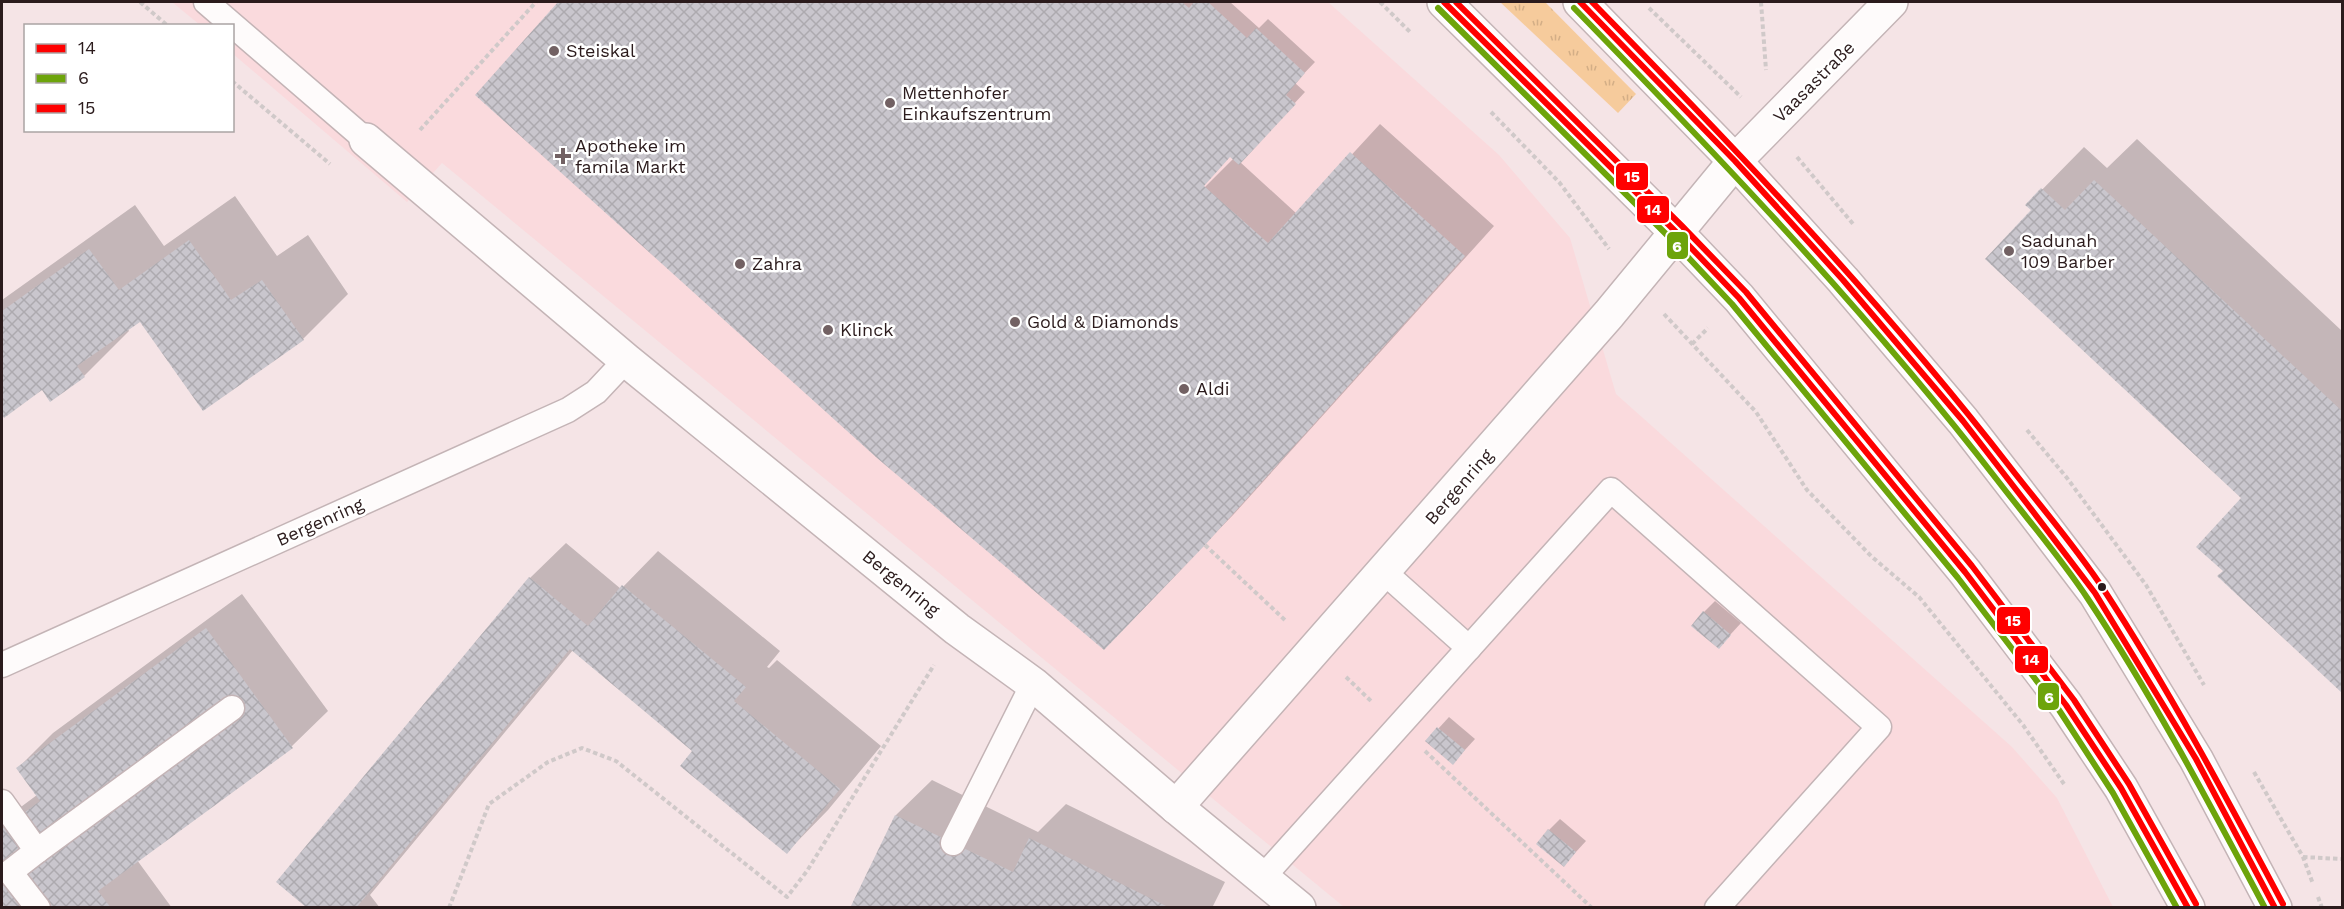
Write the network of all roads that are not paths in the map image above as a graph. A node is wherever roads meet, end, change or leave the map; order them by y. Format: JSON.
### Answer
{"nodes":[{"id":1,"x":206,"y":2,"type":"edge"},
{"id":2,"x":1444,"y":2,"type":"edge"},
{"id":3,"x":1580,"y":2,"type":"edge"},
{"id":4,"x":1892,"y":2,"type":"edge"},
{"id":5,"x":232,"y":24,"type":"edge"},
{"id":6,"x":234,"y":26,"type":"edge"},
{"id":7,"x":366,"y":140,"type":"joint"},
{"id":8,"x":1735,"y":161,"type":"junction"},
{"id":9,"x":1676,"y":232,"type":"junction"},
{"id":10,"x":626,"y":360,"type":"junction"},
{"id":11,"x":1384,"y":572,"type":"junction"},
{"id":12,"x":1469,"y":648,"type":"junction"},
{"id":13,"x":2,"y":665,"type":"edge"},
{"id":14,"x":1033,"y":684,"type":"junction"},
{"id":15,"x":232,"y":708,"type":"dead end"},
{"id":16,"x":2,"y":802,"type":"edge"},
{"id":17,"x":1176,"y":807,"type":"junction"},
{"id":18,"x":953,"y":843,"type":"dead end"},
{"id":19,"x":38,"y":851,"type":"junction"},
{"id":20,"x":1262,"y":878,"type":"junction"},
{"id":21,"x":38,"y":908,"type":"edge"},
{"id":22,"x":1299,"y":908,"type":"edge"},
{"id":23,"x":1716,"y":908,"type":"edge"},
{"id":24,"x":2188,"y":908,"type":"edge"},
{"id":25,"x":2275,"y":908,"type":"edge"}],
"edges":[{"from":1,"to":5,"type":"lane"},
{"from":2,"to":9,"type":"main road"},
{"from":3,"to":8,"type":"main road"},
{"from":4,"to":8,"type":"main road","name":"Vaasastraße"},
{"from":6,"to":7,"type":"lane"},
{"from":7,"to":10,"type":"main road","name":"Bergenring"},
{"from":8,"to":9,"type":"main road","name":"Bergenring"},
{"from":8,"to":25,"type":"main road"},
{"from":9,"to":11,"type":"main road","name":"Bergenring"},
{"from":9,"to":24,"type":"main road"},
{"from":10,"to":13,"type":"lane","name":"Bergenring"},
{"from":10,"to":14,"type":"main road","name":"Bergenring"},
{"from":11,"to":12,"type":"lane"},
{"from":11,"to":17,"type":"main road","name":"Bergenring"},
{"from":12,"to":20,"type":"lane"},
{"from":12,"to":23,"type":"lane"},
{"from":14,"to":17,"type":"main road","name":"Bergenring"},
{"from":14,"to":18,"type":"lane"},
{"from":15,"to":19,"type":"lane"},
{"from":16,"to":19,"type":"lane"},
{"from":17,"to":20,"type":"main road","name":"Bergenring"},
{"from":19,"to":21,"type":"lane"},
{"from":20,"to":22,"type":"main road","name":"Bergenring"}]}
